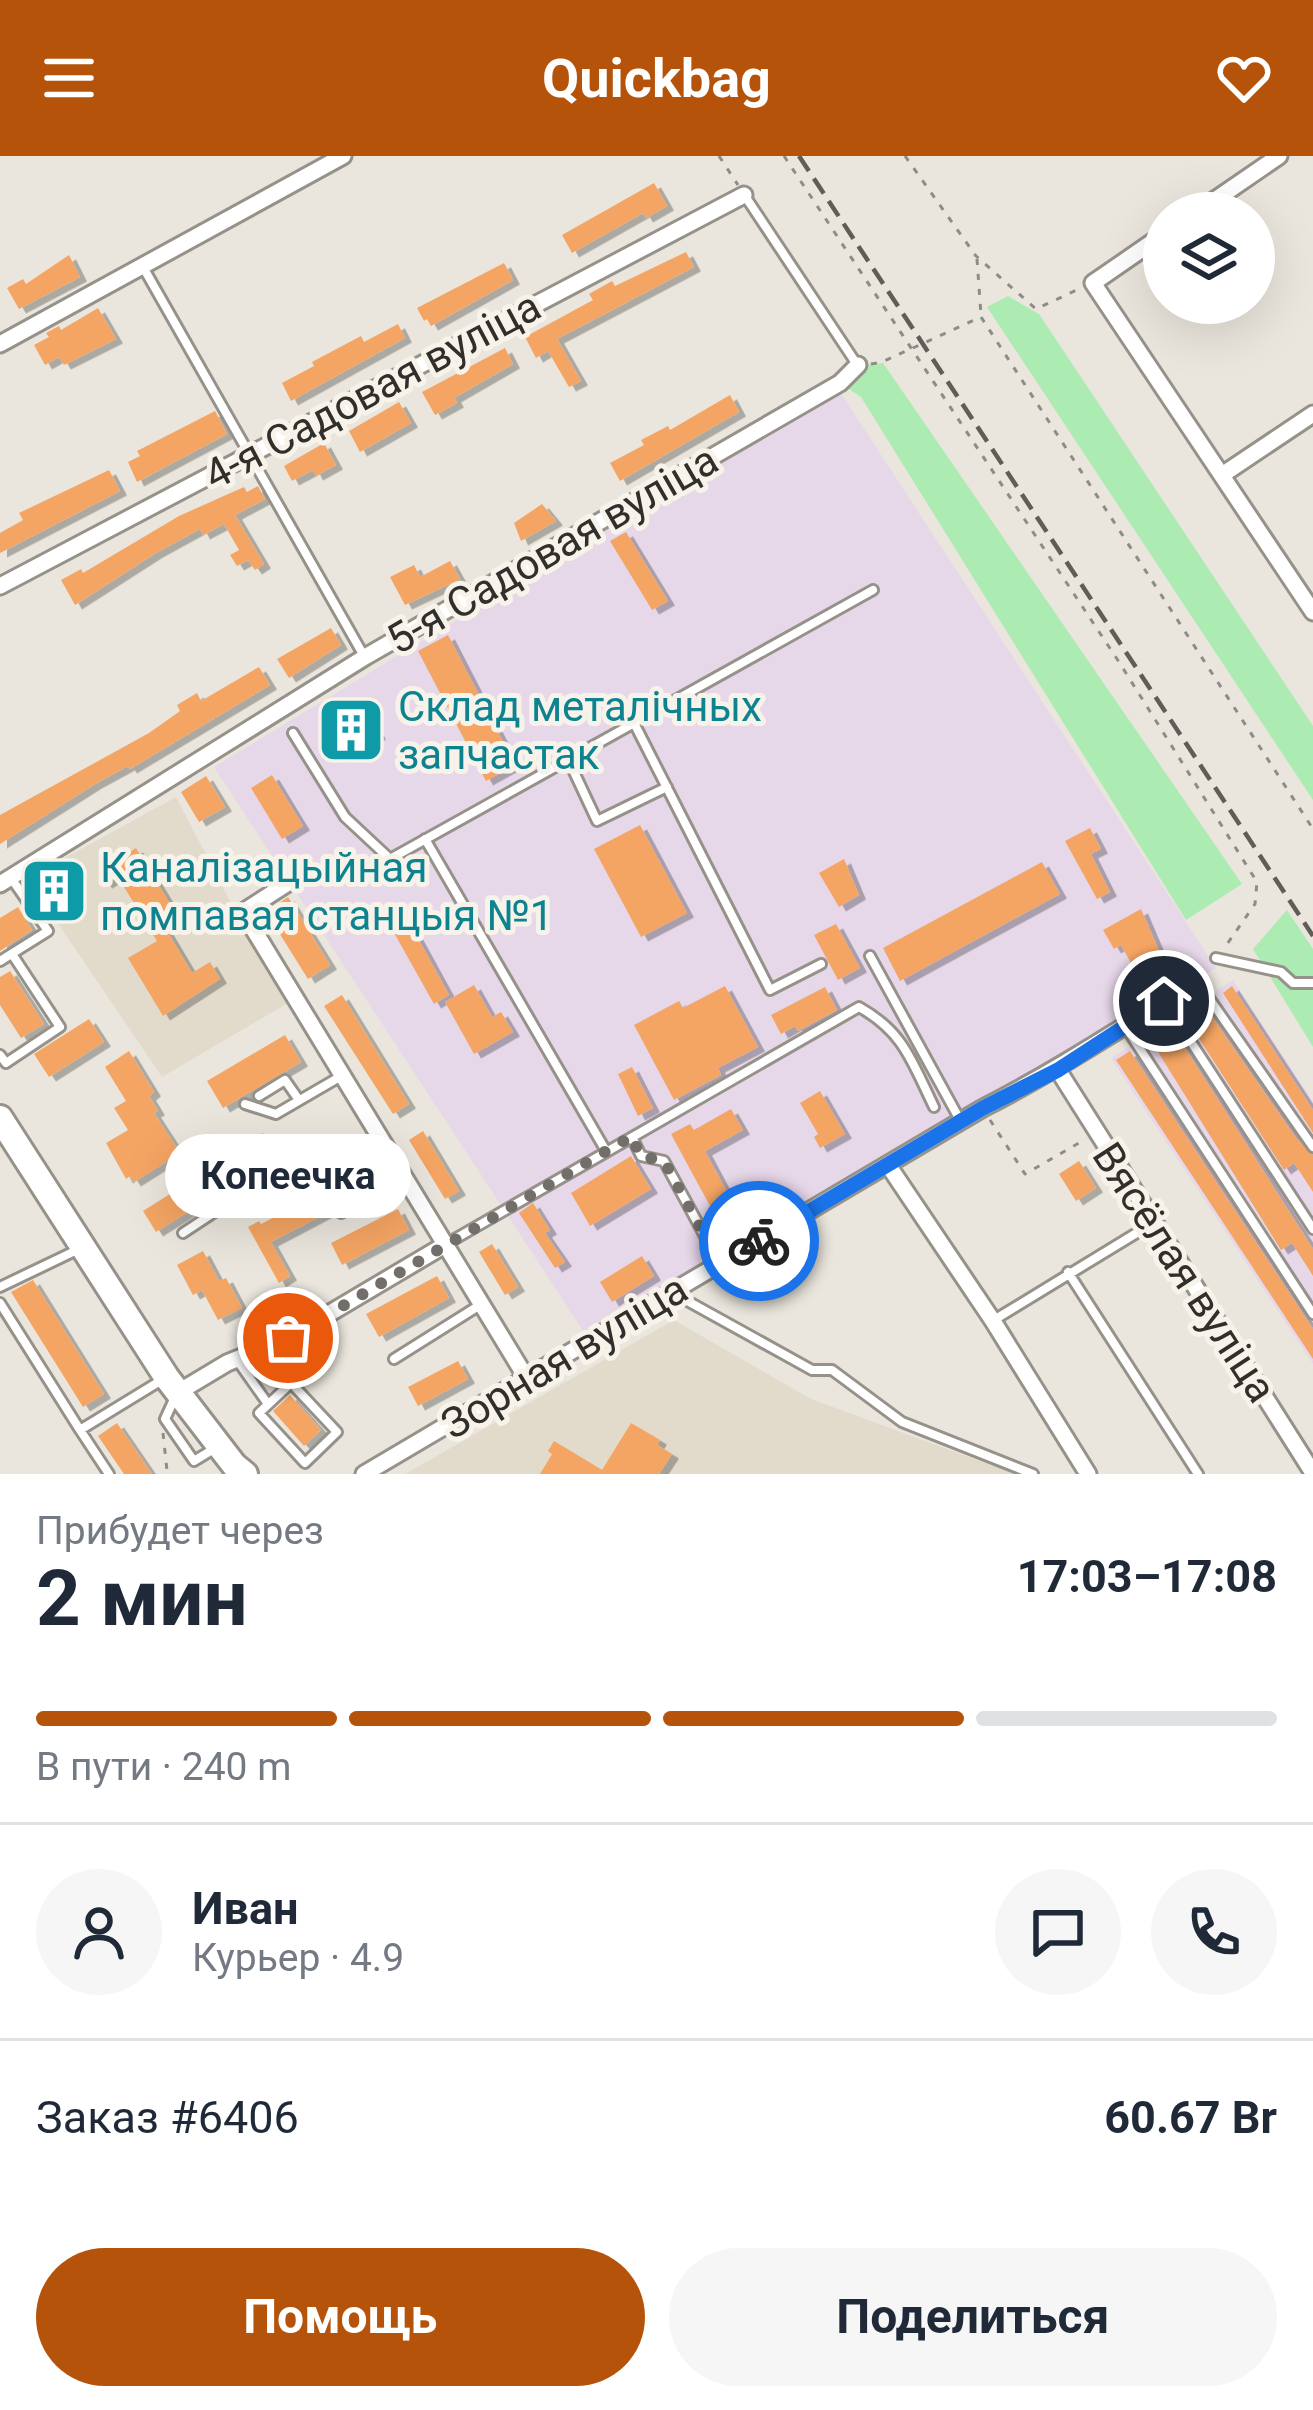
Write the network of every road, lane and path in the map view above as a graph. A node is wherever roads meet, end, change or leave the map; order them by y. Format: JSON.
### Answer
{"nodes":[{"id":1,"x":344,"y":156,"type":"edge"},
{"id":2,"x":719,"y":156,"type":"edge"},
{"id":3,"x":784,"y":156,"type":"edge"},
{"id":4,"x":905,"y":156,"type":"edge"},
{"id":5,"x":1280,"y":156,"type":"edge"},
{"id":6,"x":1227,"y":192,"type":"edge"},
{"id":7,"x":744,"y":195,"type":"junction"},
{"id":8,"x":1143,"y":249,"type":"edge"},
{"id":9,"x":976,"y":256,"type":"junction"},
{"id":10,"x":142,"y":264,"type":"junction"},
{"id":11,"x":1093,"y":283,"type":"junction"},
{"id":12,"x":981,"y":317,"type":"junction"},
{"id":13,"x":0,"y":344,"type":"edge"},
{"id":14,"x":910,"y":348,"type":"junction"},
{"id":15,"x":858,"y":365,"type":"junction"},
{"id":16,"x":1313,"y":414,"type":"edge"},
{"id":17,"x":250,"y":454,"type":"junction"},
{"id":18,"x":1222,"y":475,"type":"junction"},
{"id":19,"x":0,"y":586,"type":"edge"},
{"id":20,"x":873,"y":590,"type":"dead end"},
{"id":21,"x":1313,"y":612,"type":"edge"},
{"id":22,"x":365,"y":657,"type":"junction"},
{"id":23,"x":634,"y":722,"type":"junction"},
{"id":24,"x":293,"y":733,"type":"dead end"},
{"id":25,"x":568,"y":759,"type":"junction"},
{"id":26,"x":667,"y":787,"type":"junction"},
{"id":27,"x":1313,"y":829,"type":"edge"},
{"id":28,"x":425,"y":839,"type":"junction"},
{"id":29,"x":5,"y":880,"type":"edge"},
{"id":30,"x":288,"y":883,"type":"dead end"},
{"id":31,"x":12,"y":953,"type":"junction"},
{"id":32,"x":870,"y":956,"type":"dead end"},
{"id":33,"x":1216,"y":958,"type":"joint"},
{"id":34,"x":0,"y":962,"type":"edge"},
{"id":35,"x":821,"y":964,"type":"dead end"},
{"id":36,"x":1197,"y":981,"type":"joint"},
{"id":37,"x":1313,"y":983,"type":"edge"},
{"id":38,"x":1164,"y":1001,"type":"junction"},
{"id":39,"x":1124,"y":1024,"type":"junction"},
{"id":40,"x":0,"y":1055,"type":"edge"},
{"id":41,"x":1058,"y":1070,"type":"junction"},
{"id":42,"x":344,"y":1075,"type":"junction"},
{"id":43,"x":259,"y":1096,"type":"dead end"},
{"id":44,"x":299,"y":1100,"type":"junction"},
{"id":45,"x":245,"y":1103,"type":"dead end"},
{"id":46,"x":934,"y":1107,"type":"dead end"},
{"id":47,"x":983,"y":1108,"type":"junction"},
{"id":48,"x":0,"y":1118,"type":"edge"},
{"id":49,"x":960,"y":1122,"type":"junction"},
{"id":50,"x":1096,"y":1133,"type":"junction"},
{"id":51,"x":632,"y":1136,"type":"junction"},
{"id":52,"x":1313,"y":1147,"type":"edge"},
{"id":53,"x":606,"y":1151,"type":"junction"},
{"id":54,"x":888,"y":1165,"type":"junction"},
{"id":55,"x":404,"y":1180,"type":"junction"},
{"id":56,"x":1153,"y":1223,"type":"junction"},
{"id":57,"x":1313,"y":1229,"type":"edge"},
{"id":58,"x":183,"y":1233,"type":"dead end"},
{"id":59,"x":83,"y":1246,"type":"junction"},
{"id":60,"x":443,"y":1246,"type":"junction"},
{"id":61,"x":720,"y":1264,"type":"junction"},
{"id":62,"x":1068,"y":1272,"type":"junction"},
{"id":63,"x":0,"y":1287,"type":"edge"},
{"id":64,"x":672,"y":1293,"type":"junction"},
{"id":65,"x":0,"y":1303,"type":"edge"},
{"id":66,"x":481,"y":1304,"type":"junction"},
{"id":67,"x":1313,"y":1314,"type":"edge"},
{"id":68,"x":993,"y":1321,"type":"junction"},
{"id":69,"x":236,"y":1359,"type":"junction"},
{"id":70,"x":394,"y":1359,"type":"dead end"},
{"id":71,"x":527,"y":1379,"type":"junction"},
{"id":72,"x":172,"y":1385,"type":"junction"},
{"id":73,"x":268,"y":1404,"type":"junction"},
{"id":74,"x":80,"y":1430,"type":"junction"},
{"id":75,"x":230,"y":1465,"type":"edge"},
{"id":76,"x":1087,"y":1473,"type":"edge"},
{"id":77,"x":1313,"y":1473,"type":"edge"},
{"id":78,"x":109,"y":1474,"type":"edge"},
{"id":79,"x":364,"y":1474,"type":"edge"},
{"id":80,"x":1033,"y":1474,"type":"edge"},
{"id":81,"x":1198,"y":1474,"type":"edge"}],
"edges":[{"from":1,"to":10,"type":"street"},
{"from":2,"to":7,"type":"path"},
{"from":3,"to":14,"type":"path"},
{"from":4,"to":9,"type":"path"},
{"from":5,"to":6,"type":"street"},
{"from":7,"to":15,"type":"lane"},
{"from":7,"to":17,"type":"street","name":"4-я Садовая вуліца"},
{"from":8,"to":11,"type":"street"},
{"from":9,"to":11,"type":"path"},
{"from":9,"to":12,"type":"path"},
{"from":10,"to":13,"type":"street"},
{"from":10,"to":17,"type":"lane"},
{"from":11,"to":18,"type":"street"},
{"from":12,"to":14,"type":"path"},
{"from":12,"to":27,"type":"path"},
{"from":14,"to":15,"type":"path"},
{"from":14,"to":33,"type":"path"},
{"from":15,"to":22,"type":"street","name":"5-я Садовая вуліца"},
{"from":16,"to":18,"type":"street"},
{"from":17,"to":19,"type":"street","name":"4-я Садовая вуліца"},
{"from":17,"to":22,"type":"lane"},
{"from":18,"to":21,"type":"street"},
{"from":20,"to":23,"type":"lane"},
{"from":22,"to":29,"type":"street","name":"5-я Садовая вуліца"},
{"from":23,"to":25,"type":"lane"},
{"from":23,"to":26,"type":"lane"},
{"from":24,"to":28,"type":"lane"},
{"from":25,"to":26,"type":"lane"},
{"from":25,"to":28,"type":"lane"},
{"from":26,"to":35,"type":"lane"},
{"from":28,"to":53,"type":"lane"},
{"from":29,"to":31,"type":"lane"},
{"from":30,"to":42,"type":"street"},
{"from":31,"to":34,"type":"lane"},
{"from":31,"to":40,"type":"lane"},
{"from":32,"to":49,"type":"lane"},
{"from":33,"to":37,"type":"lane"},
{"from":36,"to":38,"type":"street","name":"Зорная вуліца"},
{"from":36,"to":52,"type":"lane"},
{"from":38,"to":39,"type":"street","name":"Зорная вуліца"},
{"from":38,"to":57,"type":"lane"},
{"from":39,"to":41,"type":"street","name":"Зорная вуліца"},
{"from":39,"to":67,"type":"lane"},
{"from":41,"to":47,"type":"street","name":"Зорная вуліца"},
{"from":41,"to":50,"type":"street","name":"Вясёлая вуліца"},
{"from":42,"to":44,"type":"lane"},
{"from":42,"to":55,"type":"street"},
{"from":43,"to":44,"type":"lane"},
{"from":44,"to":45,"type":"lane"},
{"from":46,"to":51,"type":"lane"},
{"from":47,"to":49,"type":"street","name":"Зорная вуліца"},
{"from":47,"to":50,"type":"path"},
{"from":48,"to":59,"type":"main road"},
{"from":49,"to":54,"type":"street","name":"Зорная вуліца"},
{"from":50,"to":56,"type":"street","name":"Вясёлая вуліца"},
{"from":51,"to":53,"type":"lane"},
{"from":51,"to":61,"type":"lane"},
{"from":53,"to":60,"type":"lane"},
{"from":54,"to":61,"type":"street","name":"Зорная вуліца"},
{"from":54,"to":68,"type":"street"},
{"from":55,"to":58,"type":"lane"},
{"from":55,"to":60,"type":"street"},
{"from":56,"to":62,"type":"lane"},
{"from":56,"to":77,"type":"street","name":"Вясёлая вуліца"},
{"from":59,"to":63,"type":"lane"},
{"from":59,"to":72,"type":"main road"},
{"from":60,"to":66,"type":"street"},
{"from":60,"to":69,"type":"street"},
{"from":61,"to":64,"type":"street","name":"Зорная вуліца"},
{"from":62,"to":68,"type":"lane"},
{"from":62,"to":81,"type":"lane"},
{"from":64,"to":71,"type":"street","name":"Зорная вуліца"},
{"from":64,"to":80,"type":"lane"},
{"from":65,"to":74,"type":"lane"},
{"from":66,"to":70,"type":"lane"},
{"from":66,"to":71,"type":"street"},
{"from":68,"to":76,"type":"street"},
{"from":69,"to":72,"type":"street"},
{"from":69,"to":73,"type":"lane"},
{"from":71,"to":79,"type":"street","name":"Зорная вуліца"},
{"from":72,"to":74,"type":"lane"},
{"from":72,"to":75,"type":"main road"},
{"from":73,"to":73,"type":"lane"},
{"from":74,"to":78,"type":"lane"}]}
